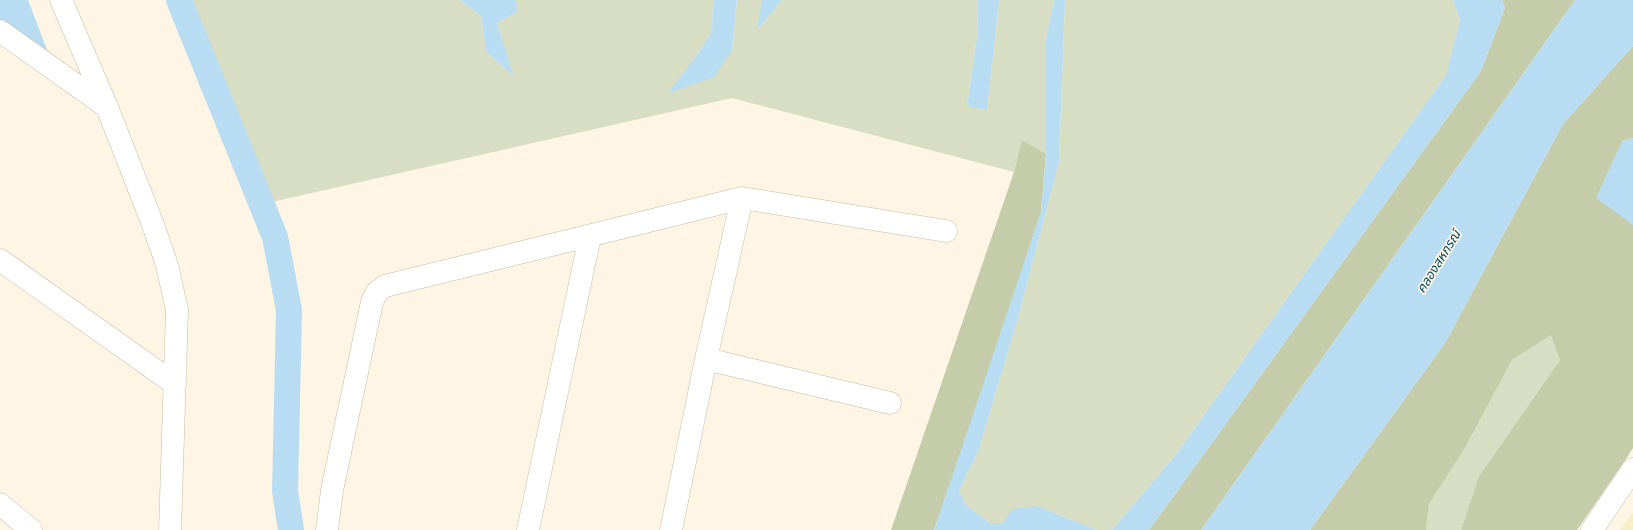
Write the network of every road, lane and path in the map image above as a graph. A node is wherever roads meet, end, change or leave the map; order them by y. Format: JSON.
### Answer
{"nodes":[{"id":1,"x":61,"y":0,"type":"edge"},
{"id":2,"x":0,"y":31,"type":"edge"},
{"id":3,"x":107,"y":107,"type":"junction"},
{"id":4,"x":742,"y":198,"type":"junction"},
{"id":5,"x":946,"y":231,"type":"dead end"},
{"id":6,"x":590,"y":236,"type":"junction"},
{"id":7,"x":0,"y":260,"type":"edge"},
{"id":8,"x":706,"y":359,"type":"junction"},
{"id":9,"x":175,"y":384,"type":"junction"},
{"id":10,"x":890,"y":403,"type":"dead end"},
{"id":11,"x":1633,"y":469,"type":"edge"},
{"id":12,"x":0,"y":504,"type":"edge"},
{"id":13,"x":30,"y":530,"type":"edge"},
{"id":14,"x":170,"y":530,"type":"edge"},
{"id":15,"x":327,"y":530,"type":"edge"},
{"id":16,"x":528,"y":530,"type":"edge"},
{"id":17,"x":671,"y":530,"type":"edge"},
{"id":18,"x":1592,"y":530,"type":"edge"}],
"edges":[{"from":1,"to":3,"type":"street"},
{"from":2,"to":3,"type":"street"},
{"from":3,"to":9,"type":"street"},
{"from":4,"to":5,"type":"street"},
{"from":4,"to":6,"type":"street"},
{"from":4,"to":8,"type":"street"},
{"from":6,"to":15,"type":"street"},
{"from":6,"to":16,"type":"street"},
{"from":7,"to":9,"type":"street"},
{"from":8,"to":10,"type":"street"},
{"from":8,"to":17,"type":"street"},
{"from":9,"to":14,"type":"street"},
{"from":11,"to":18,"type":"street"},
{"from":12,"to":13,"type":"street"}]}
